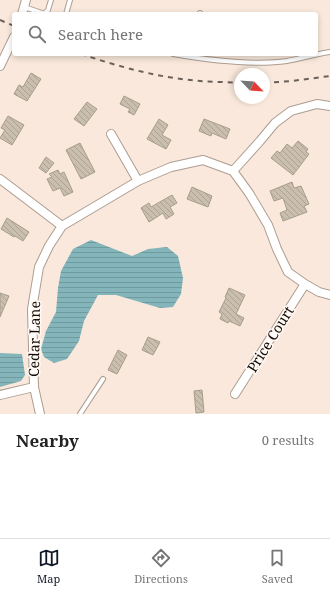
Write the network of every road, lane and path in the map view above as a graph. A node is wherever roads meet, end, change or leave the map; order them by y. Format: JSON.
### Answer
{"nodes":[{"id":1,"x":51,"y":0,"type":"edge"},
{"id":2,"x":70,"y":0,"type":"edge"},
{"id":3,"x":24,"y":7,"type":"edge"},
{"id":4,"x":38,"y":12,"type":"edge"},
{"id":5,"x":46,"y":12,"type":"edge"},
{"id":6,"x":67,"y":12,"type":"edge"},
{"id":7,"x":12,"y":41,"type":"edge"},
{"id":8,"x":330,"y":52,"type":"edge"},
{"id":9,"x":318,"y":55,"type":"edge"},
{"id":10,"x":196,"y":56,"type":"edge"},
{"id":11,"x":311,"y":56,"type":"edge"},
{"id":12,"x":0,"y":66,"type":"edge"},
{"id":13,"x":330,"y":106,"type":"edge"},
{"id":14,"x":111,"y":134,"type":"dead end"},
{"id":15,"x":233,"y":172,"type":"junction"},
{"id":16,"x":0,"y":179,"type":"edge"},
{"id":17,"x":138,"y":182,"type":"junction"},
{"id":18,"x":62,"y":226,"type":"junction"},
{"id":19,"x":305,"y":284,"type":"junction"},
{"id":20,"x":330,"y":295,"type":"edge"},
{"id":21,"x":103,"y":379,"type":"dead end"},
{"id":22,"x":34,"y":387,"type":"junction"},
{"id":23,"x":235,"y":394,"type":"dead end"},
{"id":24,"x":0,"y":395,"type":"edge"},
{"id":25,"x":40,"y":414,"type":"edge"},
{"id":26,"x":80,"y":414,"type":"edge"}],
"edges":[{"from":1,"to":5,"type":"lane"},
{"from":2,"to":6,"type":"lane"},
{"from":3,"to":4,"type":"lane"},
{"from":7,"to":12,"type":"street"},
{"from":8,"to":9,"type":"lane"},
{"from":10,"to":11,"type":"lane"},
{"from":13,"to":15,"type":"street"},
{"from":14,"to":17,"type":"street"},
{"from":15,"to":17,"type":"street","name":"Cedar Lane"},
{"from":15,"to":19,"type":"street"},
{"from":16,"to":18,"type":"street"},
{"from":17,"to":18,"type":"street","name":"Cedar Lane"},
{"from":18,"to":22,"type":"street","name":"Cedar Lane"},
{"from":19,"to":20,"type":"street"},
{"from":19,"to":23,"type":"street","name":"Price Court"},
{"from":21,"to":26,"type":"lane"},
{"from":22,"to":24,"type":"street"},
{"from":22,"to":25,"type":"street","name":"Cedar Lane"}]}
